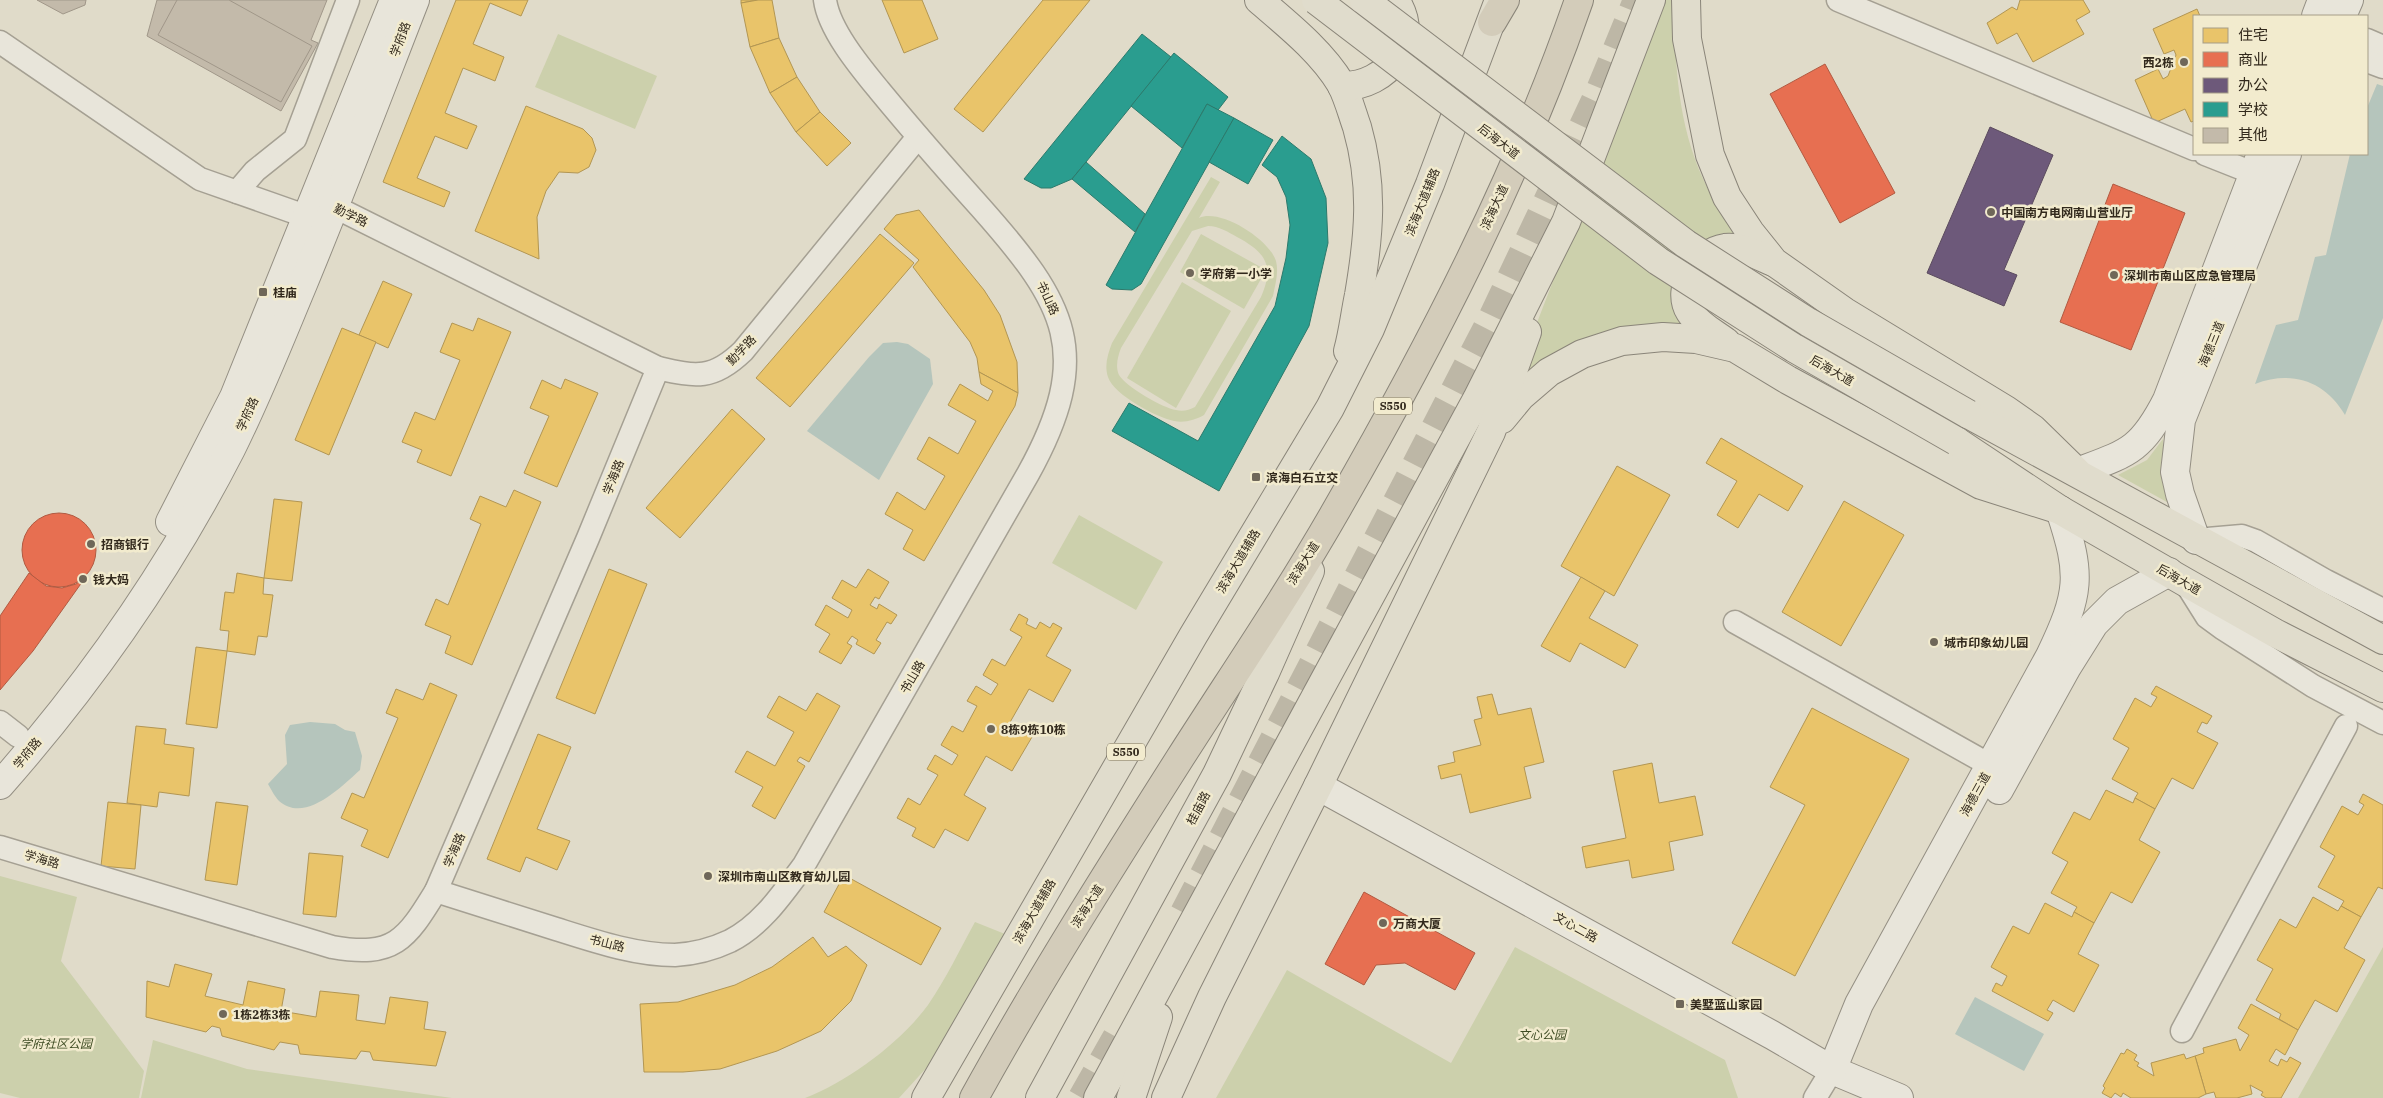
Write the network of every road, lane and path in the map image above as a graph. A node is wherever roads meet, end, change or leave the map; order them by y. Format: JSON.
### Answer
{"nodes":[{"id":1,"x":348,"y":0,"type":"edge"},
{"id":2,"x":394,"y":0,"type":"edge"},
{"id":3,"x":415,"y":0,"type":"edge"},
{"id":4,"x":825,"y":0,"type":"edge"},
{"id":5,"x":1259,"y":0,"type":"edge"},
{"id":6,"x":1316,"y":0,"type":"edge"},
{"id":7,"x":1364,"y":0,"type":"edge"},
{"id":8,"x":1396,"y":0,"type":"edge"},
{"id":9,"x":1579,"y":0,"type":"edge"},
{"id":10,"x":1651,"y":0,"type":"edge"},
{"id":11,"x":1686,"y":0,"type":"edge"},
{"id":12,"x":1838,"y":0,"type":"edge"},
{"id":13,"x":2322,"y":0,"type":"edge"},
{"id":14,"x":2349,"y":0,"type":"edge"},
{"id":15,"x":1498,"y":7,"type":"edge"},
{"id":16,"x":2316,"y":15,"type":"edge"},
{"id":17,"x":2342,"y":15,"type":"edge"},
{"id":18,"x":2368,"y":40,"type":"edge"},
{"id":19,"x":0,"y":42,"type":"edge"},
{"id":20,"x":2383,"y":47,"type":"edge"},
{"id":21,"x":2368,"y":61,"type":"edge"},
{"id":22,"x":2383,"y":67,"type":"edge"},
{"id":23,"x":1342,"y":86,"type":"junction"},
{"id":24,"x":918,"y":137,"type":"junction"},
{"id":25,"x":2193,"y":149,"type":"edge"},
{"id":26,"x":2210,"y":155,"type":"edge"},
{"id":27,"x":2287,"y":155,"type":"edge"},
{"id":28,"x":2257,"y":164,"type":"edge"},
{"id":29,"x":237,"y":192,"type":"junction"},
{"id":30,"x":319,"y":207,"type":"junction"},
{"id":31,"x":1566,"y":222,"type":"junction"},
{"id":32,"x":1774,"y":262,"type":"junction"},
{"id":33,"x":1735,"y":348,"type":"junction"},
{"id":34,"x":658,"y":368,"type":"junction"},
{"id":35,"x":1330,"y":408,"type":"junction"},
{"id":36,"x":1492,"y":432,"type":"junction"},
{"id":37,"x":2077,"y":472,"type":"junction"},
{"id":38,"x":1337,"y":508,"type":"junction"},
{"id":39,"x":2060,"y":510,"type":"junction"},
{"id":40,"x":2196,"y":540,"type":"junction"},
{"id":41,"x":2177,"y":577,"type":"junction"},
{"id":42,"x":2383,"y":610,"type":"edge"},
{"id":43,"x":1735,"y":622,"type":"dead end"},
{"id":44,"x":2383,"y":640,"type":"edge"},
{"id":45,"x":2383,"y":688,"type":"edge"},
{"id":46,"x":2383,"y":724,"type":"edge"},
{"id":47,"x":2346,"y":726,"type":"dead end"},
{"id":48,"x":9,"y":729,"type":"edge"},
{"id":49,"x":0,"y":757,"type":"edge"},
{"id":50,"x":1999,"y":770,"type":"junction"},
{"id":51,"x":0,"y":785,"type":"edge"},
{"id":52,"x":1318,"y":786,"type":"junction"},
{"id":53,"x":0,"y":847,"type":"edge"},
{"id":54,"x":436,"y":891,"type":"junction"},
{"id":55,"x":1179,"y":953,"type":"junction"},
{"id":56,"x":1212,"y":997,"type":"junction"},
{"id":57,"x":2182,"y":1031,"type":"dead end"},
{"id":58,"x":1832,"y":1070,"type":"junction"},
{"id":59,"x":926,"y":1098,"type":"edge"},
{"id":60,"x":974,"y":1098,"type":"edge"},
{"id":61,"x":1040,"y":1098,"type":"edge"},
{"id":62,"x":1098,"y":1098,"type":"edge"},
{"id":63,"x":1131,"y":1098,"type":"edge"},
{"id":64,"x":1145,"y":1098,"type":"edge"},
{"id":65,"x":1166,"y":1098,"type":"edge"},
{"id":66,"x":1815,"y":1098,"type":"edge"},
{"id":67,"x":1868,"y":1098,"type":"edge"},
{"id":68,"x":1898,"y":1098,"type":"edge"}],
"edges":[{"from":1,"to":29,"type":"street"},
{"from":2,"to":30,"type":"main road","name":"学府路"},
{"from":3,"to":30,"type":"main road","name":"学府路"},
{"from":4,"to":24,"type":"street"},
{"from":5,"to":23,"type":"main road"},
{"from":6,"to":39,"type":"main road","name":"后海大道","bridge":true},
{"from":7,"to":37,"type":"main road","bridge":true},
{"from":8,"to":23,"type":"main road"},
{"from":9,"to":38,"type":"highway","name":"滨海大道","number":"S550"},
{"from":10,"to":31,"type":"main road"},
{"from":11,"to":32,"type":"main road"},
{"from":12,"to":25,"type":"street"},
{"from":13,"to":16,"type":"main road"},
{"from":14,"to":17,"type":"main road"},
{"from":15,"to":35,"type":"main road","name":"滨海大道辅路","number":"S550"},
{"from":18,"to":20,"type":"street"},
{"from":19,"to":29,"type":"street","name":"勤学路"},
{"from":21,"to":22,"type":"street"},
{"from":23,"to":35,"type":"main road"},
{"from":24,"to":34,"type":"street","name":"勤学路"},
{"from":24,"to":54,"type":"street","name":"书山路"},
{"from":26,"to":28,"type":"street"},
{"from":27,"to":40,"type":"main road","name":"海德三道"},
{"from":28,"to":37,"type":"main road","name":"海德三道"},
{"from":29,"to":30,"type":"street","name":"勤学路"},
{"from":30,"to":34,"type":"street","name":"勤学路"},
{"from":30,"to":48,"type":"main road","name":"学府路"},
{"from":30,"to":51,"type":"main road","name":"学府路"},
{"from":31,"to":36,"type":"main road"},
{"from":31,"to":55,"type":"main road"},
{"from":32,"to":33,"type":"main road"},
{"from":32,"to":37,"type":"main road"},
{"from":33,"to":36,"type":"main road"},
{"from":33,"to":39,"type":"main road"},
{"from":34,"to":54,"type":"street","name":"学海路"},
{"from":35,"to":59,"type":"main road","name":"滨海大道辅路","number":"S550"},
{"from":36,"to":52,"type":"main road"},
{"from":37,"to":40,"type":"main road"},
{"from":38,"to":60,"type":"highway","name":"滨海大道","number":"S550"},
{"from":38,"to":61,"type":"main road","name":"桂庙路","number":"S550"},
{"from":39,"to":41,"type":"main road","name":"后海大道"},
{"from":39,"to":50,"type":"main road","name":"海德三道"},
{"from":40,"to":42,"type":"street"},
{"from":40,"to":44,"type":"main road"},
{"from":41,"to":45,"type":"main road","name":"后海大道"},
{"from":41,"to":46,"type":"street"},
{"from":41,"to":50,"type":"main road","name":"海德三道"},
{"from":43,"to":50,"type":"street"},
{"from":47,"to":57,"type":"street"},
{"from":48,"to":49,"type":"main road","name":"学府路"},
{"from":50,"to":58,"type":"main road","name":"海德三道"},
{"from":52,"to":56,"type":"main road"},
{"from":52,"to":58,"type":"main road","name":"文心二路"},
{"from":53,"to":54,"type":"street","name":"学海路"},
{"from":55,"to":62,"type":"main road"},
{"from":55,"to":63,"type":"main road"},
{"from":56,"to":64,"type":"main road"},
{"from":56,"to":65,"type":"main road"},
{"from":58,"to":66,"type":"street","name":"海德三道"},
{"from":58,"to":67,"type":"main road","name":"文心二路"},
{"from":58,"to":68,"type":"main road","name":"文心二路"}]}
